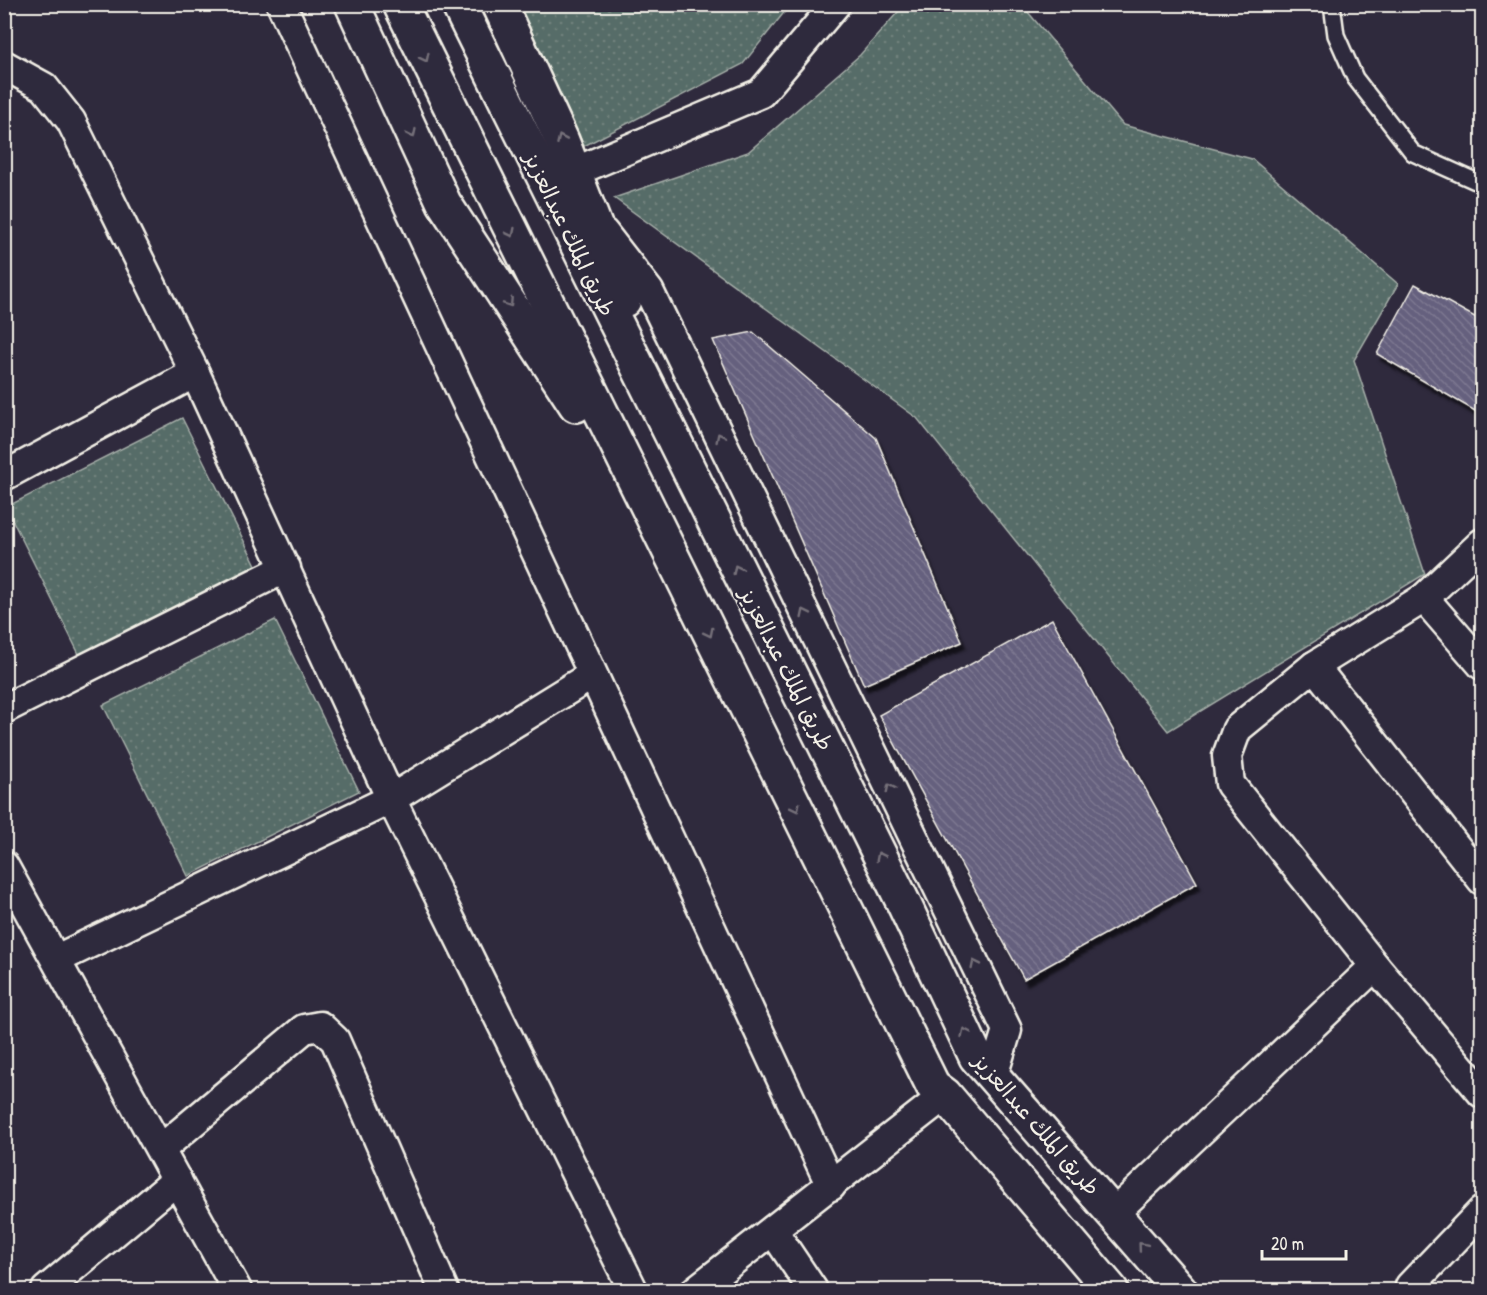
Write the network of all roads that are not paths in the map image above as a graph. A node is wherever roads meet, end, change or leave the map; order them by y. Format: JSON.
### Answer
{"nodes":[{"id":1,"x":281,"y":4,"type":"edge"},
{"id":2,"x":352,"y":4,"type":"edge"},
{"id":3,"x":400,"y":4,"type":"edge"},
{"id":4,"x":458,"y":4,"type":"edge"},
{"id":5,"x":499,"y":4,"type":"edge"},
{"id":6,"x":836,"y":4,"type":"edge"},
{"id":7,"x":1332,"y":4,"type":"edge"},
{"id":8,"x":4,"y":65,"type":"edge"},
{"id":9,"x":574,"y":172,"type":"junction"},
{"id":10,"x":1482,"y":184,"type":"edge"},
{"id":11,"x":591,"y":216,"type":"junction"},
{"id":12,"x":195,"y":374,"type":"junction"},
{"id":13,"x":4,"y":476,"type":"edge"},
{"id":14,"x":705,"y":506,"type":"junction"},
{"id":15,"x":656,"y":528,"type":"junction"},
{"id":16,"x":1482,"y":543,"type":"edge"},
{"id":17,"x":286,"y":568,"type":"junction"},
{"id":18,"x":1424,"y":598,"type":"junction"},
{"id":19,"x":1482,"y":665,"type":"edge"},
{"id":20,"x":1314,"y":666,"type":"junction"},
{"id":21,"x":592,"y":675,"type":"junction"},
{"id":22,"x":4,"y":709,"type":"edge"},
{"id":23,"x":391,"y":799,"type":"junction"},
{"id":24,"x":4,"y":866,"type":"edge"},
{"id":25,"x":1482,"y":880,"type":"edge"},
{"id":26,"x":57,"y":959,"type":"junction"},
{"id":27,"x":1375,"y":966,"type":"junction"},
{"id":28,"x":993,"y":1076,"type":"junction"},
{"id":29,"x":1482,"y":1093,"type":"edge"},
{"id":30,"x":945,"y":1095,"type":"junction"},
{"id":31,"x":161,"y":1149,"type":"junction"},
{"id":32,"x":177,"y":1180,"type":"junction"},
{"id":33,"x":831,"y":1186,"type":"junction"},
{"id":34,"x":1482,"y":1211,"type":"edge"},
{"id":35,"x":1114,"y":1213,"type":"junction"},
{"id":36,"x":774,"y":1232,"type":"junction"},
{"id":37,"x":1410,"y":1286,"type":"dead end"},
{"id":38,"x":46,"y":1290,"type":"edge"},
{"id":39,"x":237,"y":1290,"type":"edge"},
{"id":40,"x":444,"y":1290,"type":"edge"},
{"id":41,"x":633,"y":1290,"type":"edge"},
{"id":42,"x":696,"y":1290,"type":"edge"},
{"id":43,"x":813,"y":1290,"type":"edge"},
{"id":44,"x":1111,"y":1290,"type":"edge"},
{"id":45,"x":1180,"y":1290,"type":"edge"}],
"edges":[{"from":1,"to":21,"type":"street"},
{"from":2,"to":15,"type":"highway","one_way":true},
{"from":3,"to":15,"type":"highway","one_way":true},
{"from":4,"to":14,"type":"highway","name":"طريق الملك عبدالعزيز"},
{"from":9,"to":5,"type":"highway","one_way":true},
{"from":6,"to":9,"type":"street"},
{"from":7,"to":10,"type":"lane"},
{"from":8,"to":12,"type":"street"},
{"from":9,"to":11,"type":"highway"},
{"from":11,"to":14,"type":"highway"},
{"from":28,"to":11,"type":"street","one_way":true},
{"from":12,"to":13,"type":"street"},
{"from":12,"to":17,"type":"street"},
{"from":28,"to":14,"type":"highway","name":"طريق الملك عبدالعزيز","one_way":true},
{"from":15,"to":30,"type":"highway","one_way":true},
{"from":16,"to":18,"type":"street"},
{"from":17,"to":22,"type":"street"},
{"from":17,"to":23,"type":"street"},
{"from":18,"to":19,"type":"street"},
{"from":18,"to":20,"type":"street"},
{"from":20,"to":25,"type":"street"},
{"from":20,"to":27,"type":"street"},
{"from":21,"to":23,"type":"street"},
{"from":21,"to":33,"type":"street"},
{"from":23,"to":26,"type":"street"},
{"from":23,"to":41,"type":"street"},
{"from":24,"to":26,"type":"street"},
{"from":26,"to":31,"type":"street"},
{"from":27,"to":29,"type":"street"},
{"from":27,"to":35,"type":"street"},
{"from":28,"to":35,"type":"highway","name":"طريق الملك عبدالعزيز"},
{"from":30,"to":33,"type":"street"},
{"from":30,"to":44,"type":"highway"},
{"from":31,"to":32,"type":"street"},
{"from":31,"to":40,"type":"street"},
{"from":32,"to":38,"type":"street"},
{"from":32,"to":39,"type":"street"},
{"from":33,"to":36,"type":"street"},
{"from":34,"to":37,"type":"street"},
{"from":45,"to":35,"type":"highway","name":"طريق الملك عبدالعزيز","one_way":true},
{"from":36,"to":42,"type":"street"},
{"from":36,"to":43,"type":"street"}]}
